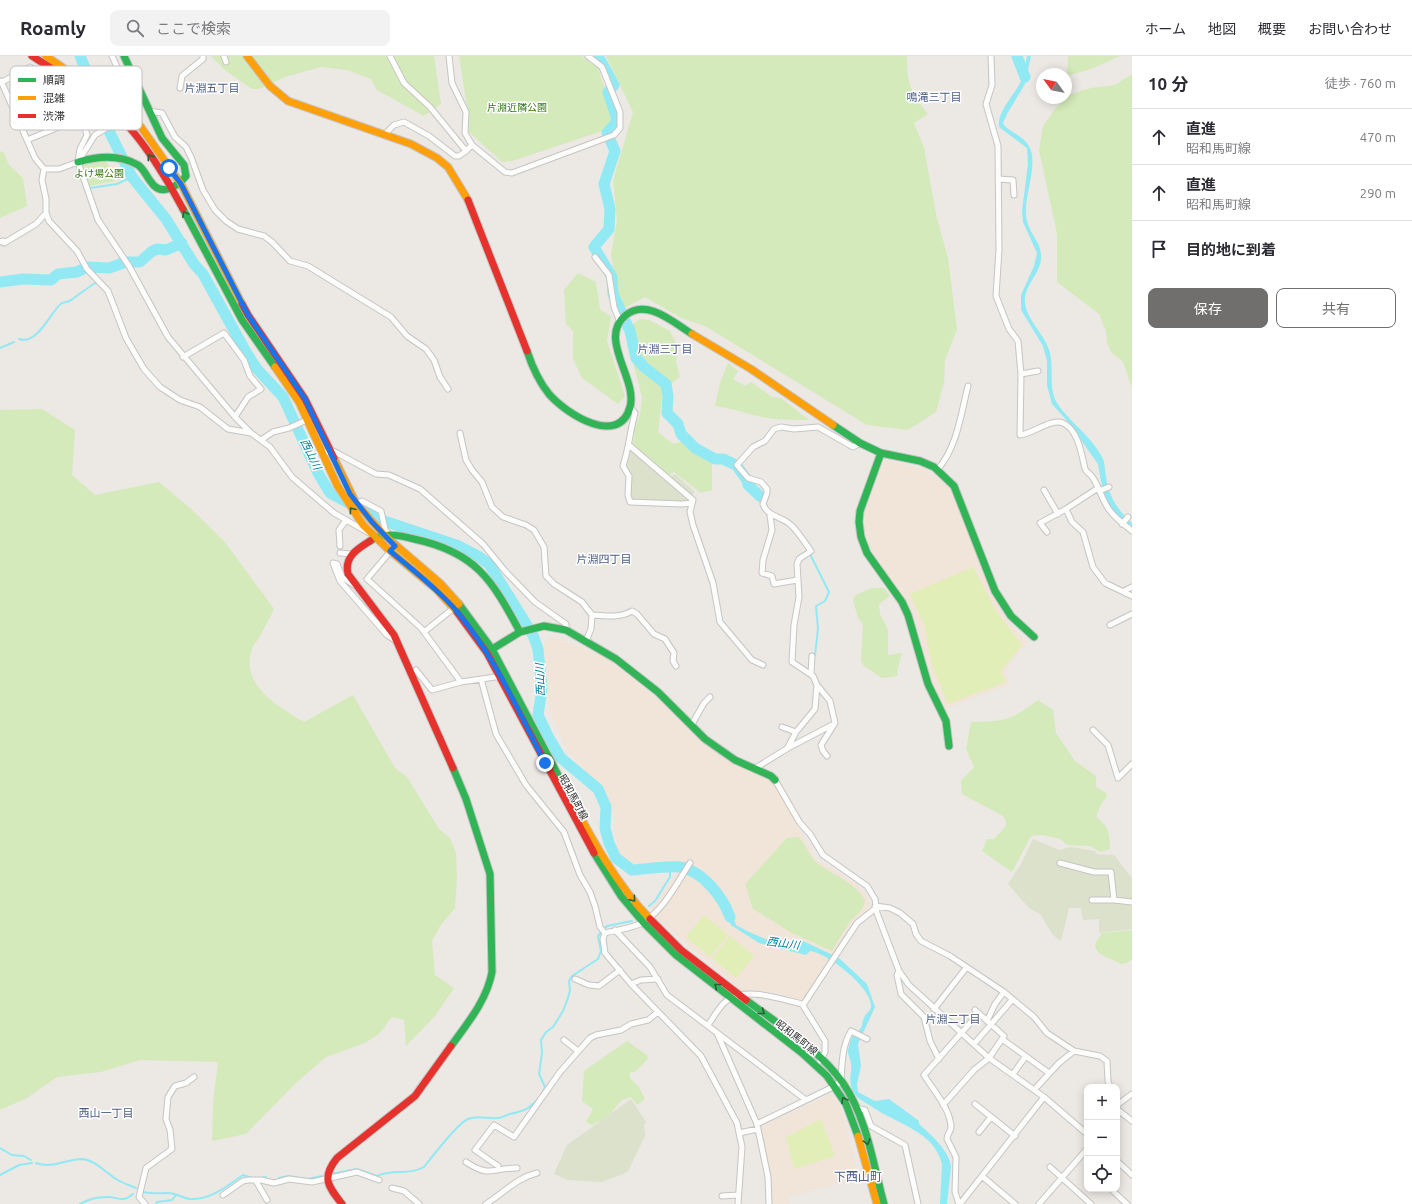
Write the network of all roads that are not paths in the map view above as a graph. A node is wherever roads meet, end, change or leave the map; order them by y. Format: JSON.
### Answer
{"nodes":[{"id":1,"x":32,"y":56,"type":"edge"},
{"id":2,"x":46,"y":56,"type":"edge"},
{"id":3,"x":112,"y":56,"type":"edge"},
{"id":4,"x":124,"y":56,"type":"edge"},
{"id":5,"x":203,"y":56,"type":"edge"},
{"id":6,"x":224,"y":56,"type":"edge"},
{"id":7,"x":247,"y":56,"type":"edge"},
{"id":8,"x":390,"y":56,"type":"edge"},
{"id":9,"x":448,"y":56,"type":"edge"},
{"id":10,"x":588,"y":56,"type":"edge"},
{"id":11,"x":992,"y":56,"type":"edge"},
{"id":12,"x":226,"y":62,"type":"dead end"},
{"id":13,"x":47,"y":66,"type":"edge"},
{"id":14,"x":60,"y":66,"type":"edge"},
{"id":15,"x":117,"y":66,"type":"edge"},
{"id":16,"x":129,"y":66,"type":"edge"},
{"id":17,"x":1,"y":81,"type":"edge"},
{"id":18,"x":180,"y":88,"type":"dead end"},
{"id":19,"x":142,"y":96,"type":"edge"},
{"id":20,"x":10,"y":102,"type":"edge"},
{"id":21,"x":149,"y":111,"type":"junction"},
{"id":22,"x":142,"y":128,"type":"edge"},
{"id":23,"x":22,"y":130,"type":"edge"},
{"id":24,"x":52,"y":130,"type":"edge"},
{"id":25,"x":85,"y":130,"type":"edge"},
{"id":26,"x":102,"y":130,"type":"edge"},
{"id":27,"x":131,"y":130,"type":"edge"},
{"id":28,"x":385,"y":134,"type":"junction"},
{"id":29,"x":27,"y":140,"type":"junction"},
{"id":30,"x":472,"y":145,"type":"junction"},
{"id":31,"x":466,"y":151,"type":"junction"},
{"id":32,"x":78,"y":162,"type":"junction"},
{"id":33,"x":44,"y":170,"type":"junction"},
{"id":34,"x":998,"y":179,"type":"junction"},
{"id":35,"x":181,"y":184,"type":"junction"},
{"id":36,"x":172,"y":189,"type":"junction"},
{"id":37,"x":1014,"y":194,"type":"dead end"},
{"id":38,"x":46,"y":213,"type":"junction"},
{"id":39,"x":0,"y":242,"type":"edge"},
{"id":40,"x":595,"y":257,"type":"dead end"},
{"id":41,"x":620,"y":322,"type":"junction"},
{"id":42,"x":183,"y":358,"type":"junction"},
{"id":43,"x":1038,"y":370,"type":"dead end"},
{"id":44,"x":1021,"y":374,"type":"junction"},
{"id":45,"x":968,"y":386,"type":"dead end"},
{"id":46,"x":448,"y":389,"type":"dead end"},
{"id":47,"x":630,"y":407,"type":"junction"},
{"id":48,"x":235,"y":417,"type":"junction"},
{"id":49,"x":314,"y":417,"type":"junction"},
{"id":50,"x":304,"y":421,"type":"junction"},
{"id":51,"x":251,"y":433,"type":"junction"},
{"id":52,"x":460,"y":433,"type":"dead end"},
{"id":53,"x":262,"y":440,"type":"junction"},
{"id":54,"x":860,"y":443,"type":"junction"},
{"id":55,"x":630,"y":446,"type":"junction"},
{"id":56,"x":330,"y":452,"type":"junction"},
{"id":57,"x":322,"y":453,"type":"junction"},
{"id":58,"x":881,"y":453,"type":"junction"},
{"id":59,"x":938,"y":469,"type":"junction"},
{"id":60,"x":1110,"y":487,"type":"dead end"},
{"id":61,"x":1044,"y":490,"type":"dead end"},
{"id":62,"x":1100,"y":490,"type":"junction"},
{"id":63,"x":356,"y":502,"type":"junction"},
{"id":64,"x":692,"y":503,"type":"junction"},
{"id":65,"x":1066,"y":510,"type":"junction"},
{"id":66,"x":1058,"y":514,"type":"junction"},
{"id":67,"x":770,"y":515,"type":"junction"},
{"id":68,"x":1128,"y":517,"type":"dead end"},
{"id":69,"x":346,"y":520,"type":"junction"},
{"id":70,"x":1122,"y":524,"type":"junction"},
{"id":71,"x":1132,"y":531,"type":"edge"},
{"id":72,"x":1047,"y":532,"type":"dead end"},
{"id":73,"x":385,"y":533,"type":"junction"},
{"id":74,"x":376,"y":538,"type":"junction"},
{"id":75,"x":340,"y":546,"type":"dead end"},
{"id":76,"x":393,"y":548,"type":"junction"},
{"id":77,"x":340,"y":553,"type":"dead end"},
{"id":78,"x":351,"y":554,"type":"junction"},
{"id":79,"x":797,"y":580,"type":"junction"},
{"id":80,"x":357,"y":587,"type":"junction"},
{"id":81,"x":1132,"y":587,"type":"edge"},
{"id":82,"x":1124,"y":591,"type":"junction"},
{"id":83,"x":1132,"y":596,"type":"edge"},
{"id":84,"x":456,"y":606,"type":"junction"},
{"id":85,"x":592,"y":614,"type":"junction"},
{"id":86,"x":1132,"y":614,"type":"edge"},
{"id":87,"x":1110,"y":625,"type":"dead end"},
{"id":88,"x":566,"y":630,"type":"junction"},
{"id":89,"x":424,"y":632,"type":"junction"},
{"id":90,"x":520,"y":632,"type":"junction"},
{"id":91,"x":1034,"y":637,"type":"dead end"},
{"id":92,"x":586,"y":641,"type":"junction"},
{"id":93,"x":397,"y":642,"type":"junction"},
{"id":94,"x":490,"y":651,"type":"junction"},
{"id":95,"x":812,"y":656,"type":"dead end"},
{"id":96,"x":763,"y":665,"type":"dead end"},
{"id":97,"x":676,"y":666,"type":"dead end"},
{"id":98,"x":416,"y":670,"type":"dead end"},
{"id":99,"x":811,"y":674,"type":"junction"},
{"id":100,"x":502,"y":676,"type":"junction"},
{"id":101,"x":481,"y":679,"type":"junction"},
{"id":102,"x":462,"y":682,"type":"junction"},
{"id":103,"x":817,"y":686,"type":"junction"},
{"id":104,"x":710,"y":697,"type":"dead end"},
{"id":105,"x":832,"y":725,"type":"junction"},
{"id":106,"x":691,"y":726,"type":"junction"},
{"id":107,"x":782,"y":727,"type":"dead end"},
{"id":108,"x":1093,"y":730,"type":"dead end"},
{"id":109,"x":796,"y":732,"type":"junction"},
{"id":110,"x":949,"y":746,"type":"dead end"},
{"id":111,"x":788,"y":748,"type":"junction"},
{"id":112,"x":826,"y":756,"type":"dead end"},
{"id":113,"x":1132,"y":764,"type":"edge"},
{"id":114,"x":754,"y":769,"type":"junction"},
{"id":115,"x":775,"y":780,"type":"joint"},
{"id":116,"x":690,"y":863,"type":"dead end"},
{"id":117,"x":1060,"y":863,"type":"dead end"},
{"id":118,"x":1092,"y":900,"type":"dead end"},
{"id":119,"x":1114,"y":900,"type":"junction"},
{"id":120,"x":1132,"y":902,"type":"edge"},
{"id":121,"x":876,"y":907,"type":"junction"},
{"id":122,"x":646,"y":920,"type":"junction"},
{"id":123,"x":615,"y":930,"type":"junction"},
{"id":124,"x":604,"y":932,"type":"junction"},
{"id":125,"x":966,"y":968,"type":"junction"},
{"id":126,"x":620,"y":970,"type":"junction"},
{"id":127,"x":899,"y":971,"type":"junction"},
{"id":128,"x":575,"y":979,"type":"dead end"},
{"id":129,"x":658,"y":979,"type":"junction"},
{"id":130,"x":631,"y":984,"type":"junction"},
{"id":131,"x":1004,"y":992,"type":"junction"},
{"id":132,"x":740,"y":995,"type":"junction"},
{"id":133,"x":732,"y":998,"type":"junction"},
{"id":134,"x":1012,"y":1000,"type":"junction"},
{"id":135,"x":803,"y":1005,"type":"junction"},
{"id":136,"x":934,"y":1009,"type":"junction"},
{"id":137,"x":658,"y":1012,"type":"junction"},
{"id":138,"x":987,"y":1021,"type":"junction"},
{"id":139,"x":708,"y":1025,"type":"junction"},
{"id":140,"x":991,"y":1025,"type":"junction"},
{"id":141,"x":716,"y":1032,"type":"junction"},
{"id":142,"x":962,"y":1033,"type":"junction"},
{"id":143,"x":867,"y":1039,"type":"dead end"},
{"id":144,"x":1002,"y":1039,"type":"junction"},
{"id":145,"x":564,"y":1040,"type":"dead end"},
{"id":146,"x":974,"y":1044,"type":"junction"},
{"id":147,"x":578,"y":1051,"type":"junction"},
{"id":148,"x":1074,"y":1051,"type":"junction"},
{"id":149,"x":1026,"y":1056,"type":"junction"},
{"id":150,"x":989,"y":1058,"type":"junction"},
{"id":151,"x":939,"y":1059,"type":"junction"},
{"id":152,"x":819,"y":1062,"type":"junction"},
{"id":153,"x":1049,"y":1073,"type":"junction"},
{"id":154,"x":1013,"y":1074,"type":"junction"},
{"id":155,"x":194,"y":1077,"type":"dead end"},
{"id":156,"x":841,"y":1081,"type":"junction"},
{"id":157,"x":1109,"y":1084,"type":"edge"},
{"id":158,"x":835,"y":1086,"type":"junction"},
{"id":159,"x":1034,"y":1090,"type":"junction"},
{"id":160,"x":1132,"y":1094,"type":"edge"},
{"id":161,"x":1044,"y":1097,"type":"junction"},
{"id":162,"x":806,"y":1100,"type":"junction"},
{"id":163,"x":975,"y":1104,"type":"dead end"},
{"id":164,"x":1120,"y":1104,"type":"edge"},
{"id":165,"x":943,"y":1105,"type":"junction"},
{"id":166,"x":856,"y":1108,"type":"junction"},
{"id":167,"x":1120,"y":1112,"type":"edge"},
{"id":168,"x":991,"y":1117,"type":"junction"},
{"id":169,"x":1132,"y":1121,"type":"edge"},
{"id":170,"x":758,"y":1126,"type":"junction"},
{"id":171,"x":1084,"y":1131,"type":"edge"},
{"id":172,"x":979,"y":1132,"type":"dead end"},
{"id":173,"x":739,"y":1133,"type":"junction"},
{"id":174,"x":1014,"y":1136,"type":"junction"},
{"id":175,"x":1084,"y":1152,"type":"edge"},
{"id":176,"x":466,"y":1162,"type":"dead end"},
{"id":177,"x":1120,"y":1164,"type":"edge"},
{"id":178,"x":498,"y":1166,"type":"dead end"},
{"id":179,"x":1050,"y":1167,"type":"dead end"},
{"id":180,"x":517,"y":1168,"type":"dead end"},
{"id":181,"x":537,"y":1173,"type":"dead end"},
{"id":182,"x":1132,"y":1175,"type":"edge"},
{"id":183,"x":983,"y":1177,"type":"junction"},
{"id":184,"x":326,"y":1178,"type":"junction"},
{"id":185,"x":1062,"y":1178,"type":"junction"},
{"id":186,"x":379,"y":1180,"type":"dead end"},
{"id":187,"x":256,"y":1181,"type":"junction"},
{"id":188,"x":392,"y":1188,"type":"dead end"},
{"id":189,"x":1113,"y":1192,"type":"edge"},
{"id":190,"x":223,"y":1195,"type":"dead end"},
{"id":191,"x":738,"y":1195,"type":"junction"},
{"id":192,"x":722,"y":1196,"type":"dead end"},
{"id":193,"x":267,"y":1200,"type":"dead end"},
{"id":194,"x":144,"y":1204,"type":"edge"},
{"id":195,"x":342,"y":1204,"type":"edge"},
{"id":196,"x":419,"y":1204,"type":"edge"},
{"id":197,"x":486,"y":1204,"type":"edge"},
{"id":198,"x":738,"y":1204,"type":"edge"},
{"id":199,"x":769,"y":1204,"type":"edge"},
{"id":200,"x":877,"y":1204,"type":"edge"},
{"id":201,"x":884,"y":1204,"type":"edge"},
{"id":202,"x":918,"y":1204,"type":"edge"},
{"id":203,"x":960,"y":1204,"type":"edge"},
{"id":204,"x":1015,"y":1204,"type":"edge"},
{"id":205,"x":1039,"y":1204,"type":"edge"},
{"id":206,"x":1090,"y":1204,"type":"edge"},
{"id":207,"x":1127,"y":1204,"type":"edge"}],
"edges":[{"from":13,"to":1,"type":"street","name":"昭和馬町線","one_way":true},
{"from":2,"to":14,"type":"street","name":"昭和馬町線"},
{"from":3,"to":15,"type":"street"},
{"from":4,"to":16,"type":"street"},
{"from":5,"to":18,"type":"street"},
{"from":6,"to":12,"type":"street"},
{"from":7,"to":28,"type":"street"},
{"from":8,"to":31,"type":"street"},
{"from":9,"to":30,"type":"street"},
{"from":10,"to":30,"type":"street"},
{"from":11,"to":34,"type":"street"},
{"from":17,"to":20,"type":"street"},
{"from":19,"to":21,"type":"street"},
{"from":21,"to":35,"type":"street"},
{"from":21,"to":46,"type":"street"},
{"from":22,"to":35,"type":"street","name":"昭和馬町線"},
{"from":23,"to":29,"type":"street"},
{"from":24,"to":29,"type":"street"},
{"from":25,"to":32,"type":"street"},
{"from":26,"to":32,"type":"street"},
{"from":36,"to":27,"type":"street","name":"昭和馬町線","one_way":true},
{"from":28,"to":31,"type":"street"},
{"from":28,"to":47,"type":"street"},
{"from":29,"to":33,"type":"street"},
{"from":30,"to":31,"type":"street"},
{"from":32,"to":33,"type":"street"},
{"from":32,"to":36,"type":"street"},
{"from":32,"to":42,"type":"street"},
{"from":33,"to":38,"type":"street"},
{"from":34,"to":37,"type":"street"},
{"from":34,"to":44,"type":"street"},
{"from":35,"to":36,"type":"street"},
{"from":35,"to":49,"type":"street","name":"昭和馬町線"},
{"from":50,"to":36,"type":"street","name":"昭和馬町線","one_way":true},
{"from":38,"to":39,"type":"street"},
{"from":38,"to":51,"type":"street"},
{"from":40,"to":41,"type":"street"},
{"from":41,"to":47,"type":"street"},
{"from":41,"to":54,"type":"street"},
{"from":42,"to":48,"type":"street"},
{"from":42,"to":48,"type":"street"},
{"from":43,"to":44,"type":"street"},
{"from":44,"to":62,"type":"street"},
{"from":45,"to":59,"type":"street"},
{"from":47,"to":55,"type":"street"},
{"from":48,"to":51,"type":"street"},
{"from":49,"to":50,"type":"street"},
{"from":49,"to":56,"type":"street","name":"昭和馬町線"},
{"from":50,"to":53,"type":"street"},
{"from":50,"to":57,"type":"street","name":"昭和馬町線"},
{"from":51,"to":53,"type":"street"},
{"from":52,"to":85,"type":"street"},
{"from":53,"to":69,"type":"street"},
{"from":54,"to":58,"type":"street"},
{"from":54,"to":67,"type":"street"},
{"from":55,"to":64,"type":"street"},
{"from":55,"to":64,"type":"street"},
{"from":56,"to":57,"type":"street"},
{"from":56,"to":63,"type":"street","name":"昭和馬町線"},
{"from":56,"to":88,"type":"street"},
{"from":74,"to":57,"type":"street","name":"昭和馬町線","one_way":true},
{"from":58,"to":59,"type":"street"},
{"from":58,"to":110,"type":"street"},
{"from":59,"to":91,"type":"street"},
{"from":60,"to":62,"type":"street"},
{"from":61,"to":66,"type":"street"},
{"from":62,"to":65,"type":"street"},
{"from":62,"to":70,"type":"street"},
{"from":63,"to":73,"type":"street","name":"昭和馬町線"},
{"from":63,"to":73,"type":"street"},
{"from":64,"to":96,"type":"street"},
{"from":65,"to":66,"type":"street"},
{"from":65,"to":82,"type":"street"},
{"from":66,"to":72,"type":"street"},
{"from":67,"to":79,"type":"street"},
{"from":67,"to":79,"type":"street"},
{"from":68,"to":70,"type":"street"},
{"from":69,"to":74,"type":"street"},
{"from":69,"to":75,"type":"street"},
{"from":70,"to":71,"type":"street"},
{"from":73,"to":74,"type":"street"},
{"from":73,"to":76,"type":"street","name":"昭和馬町線"},
{"from":73,"to":90,"type":"street"},
{"from":74,"to":76,"type":"street","name":"昭和馬町線"},
{"from":74,"to":78,"type":"street"},
{"from":76,"to":84,"type":"street","name":"昭和馬町線"},
{"from":76,"to":89,"type":"street"},
{"from":77,"to":78,"type":"street"},
{"from":78,"to":80,"type":"street"},
{"from":79,"to":99,"type":"street"},
{"from":80,"to":93,"type":"street"},
{"from":80,"to":93,"type":"street"},
{"from":81,"to":82,"type":"street"},
{"from":82,"to":83,"type":"street"},
{"from":84,"to":89,"type":"street"},
{"from":84,"to":94,"type":"street","name":"昭和馬町線"},
{"from":85,"to":92,"type":"street"},
{"from":85,"to":97,"type":"street"},
{"from":86,"to":87,"type":"street"},
{"from":88,"to":90,"type":"street"},
{"from":88,"to":92,"type":"street"},
{"from":89,"to":102,"type":"street"},
{"from":90,"to":94,"type":"street"},
{"from":92,"to":106,"type":"street"},
{"from":93,"to":184,"type":"street"},
{"from":94,"to":100,"type":"street","name":"昭和馬町線"},
{"from":95,"to":99,"type":"street"},
{"from":98,"to":102,"type":"street"},
{"from":99,"to":103,"type":"street"},
{"from":100,"to":101,"type":"street"},
{"from":100,"to":122,"type":"street","name":"昭和馬町線"},
{"from":101,"to":102,"type":"street"},
{"from":101,"to":124,"type":"street"},
{"from":103,"to":105,"type":"street"},
{"from":103,"to":109,"type":"street"},
{"from":104,"to":106,"type":"street"},
{"from":105,"to":111,"type":"street"},
{"from":105,"to":112,"type":"street"},
{"from":106,"to":114,"type":"street"},
{"from":107,"to":109,"type":"street"},
{"from":108,"to":113,"type":"street"},
{"from":109,"to":111,"type":"street"},
{"from":111,"to":114,"type":"street"},
{"from":114,"to":115,"type":"street"},
{"from":115,"to":121,"type":"street"},
{"from":116,"to":122,"type":"street"},
{"from":117,"to":119,"type":"street"},
{"from":118,"to":119,"type":"street"},
{"from":119,"to":120,"type":"street"},
{"from":121,"to":125,"type":"street"},
{"from":121,"to":127,"type":"street"},
{"from":121,"to":135,"type":"street"},
{"from":122,"to":123,"type":"street"},
{"from":122,"to":132,"type":"street","name":"昭和馬町線"},
{"from":133,"to":122,"type":"street","name":"昭和馬町線","one_way":true},
{"from":123,"to":124,"type":"street"},
{"from":123,"to":129,"type":"street"},
{"from":124,"to":126,"type":"street"},
{"from":125,"to":131,"type":"street"},
{"from":125,"to":136,"type":"street"},
{"from":126,"to":128,"type":"street"},
{"from":126,"to":130,"type":"street"},
{"from":127,"to":136,"type":"street"},
{"from":127,"to":151,"type":"street"},
{"from":129,"to":130,"type":"street"},
{"from":129,"to":139,"type":"street"},
{"from":130,"to":137,"type":"street"},
{"from":131,"to":134,"type":"street"},
{"from":131,"to":138,"type":"street"},
{"from":132,"to":133,"type":"street"},
{"from":132,"to":135,"type":"street"},
{"from":132,"to":152,"type":"street","name":"昭和馬町線","one_way":true},
{"from":133,"to":139,"type":"street"},
{"from":133,"to":152,"type":"street","name":"昭和馬町線"},
{"from":134,"to":140,"type":"street"},
{"from":134,"to":148,"type":"street"},
{"from":135,"to":152,"type":"street"},
{"from":136,"to":142,"type":"street"},
{"from":137,"to":147,"type":"street"},
{"from":137,"to":173,"type":"street"},
{"from":138,"to":140,"type":"street"},
{"from":138,"to":142,"type":"street"},
{"from":139,"to":141,"type":"street"},
{"from":140,"to":144,"type":"street"},
{"from":140,"to":146,"type":"street"},
{"from":141,"to":162,"type":"street"},
{"from":141,"to":170,"type":"street"},
{"from":142,"to":146,"type":"street"},
{"from":142,"to":151,"type":"street"},
{"from":143,"to":156,"type":"street"},
{"from":144,"to":149,"type":"street"},
{"from":144,"to":150,"type":"street"},
{"from":145,"to":147,"type":"street"},
{"from":146,"to":150,"type":"street"},
{"from":147,"to":178,"type":"street"},
{"from":148,"to":153,"type":"street"},
{"from":148,"to":157,"type":"street"},
{"from":149,"to":153,"type":"street"},
{"from":149,"to":154,"type":"street"},
{"from":150,"to":154,"type":"street"},
{"from":150,"to":165,"type":"street"},
{"from":151,"to":165,"type":"street"},
{"from":152,"to":156,"type":"street","name":"昭和馬町線"},
{"from":152,"to":158,"type":"street","name":"昭和馬町線"},
{"from":153,"to":159,"type":"street"},
{"from":154,"to":159,"type":"street"},
{"from":155,"to":194,"type":"street"},
{"from":156,"to":158,"type":"street"},
{"from":156,"to":166,"type":"street","name":"昭和馬町線"},
{"from":158,"to":162,"type":"street"},
{"from":200,"to":158,"type":"street","name":"昭和馬町線","one_way":true},
{"from":159,"to":161,"type":"street"},
{"from":160,"to":164,"type":"street"},
{"from":161,"to":171,"type":"street"},
{"from":161,"to":174,"type":"street"},
{"from":162,"to":170,"type":"street"},
{"from":163,"to":168,"type":"street"},
{"from":165,"to":203,"type":"street"},
{"from":166,"to":201,"type":"street","name":"昭和馬町線","one_way":true},
{"from":166,"to":202,"type":"street"},
{"from":167,"to":169,"type":"street"},
{"from":168,"to":172,"type":"street"},
{"from":168,"to":174,"type":"street"},
{"from":170,"to":173,"type":"street"},
{"from":170,"to":199,"type":"street"},
{"from":173,"to":191,"type":"street"},
{"from":174,"to":183,"type":"street"},
{"from":175,"to":185,"type":"street"},
{"from":176,"to":180,"type":"street"},
{"from":177,"to":182,"type":"street"},
{"from":179,"to":185,"type":"street"},
{"from":181,"to":197,"type":"street"},
{"from":183,"to":203,"type":"street"},
{"from":183,"to":204,"type":"street"},
{"from":184,"to":186,"type":"street"},
{"from":184,"to":187,"type":"street"},
{"from":184,"to":195,"type":"street"},
{"from":185,"to":205,"type":"street"},
{"from":185,"to":206,"type":"street"},
{"from":187,"to":190,"type":"street"},
{"from":187,"to":193,"type":"street"},
{"from":188,"to":196,"type":"street"},
{"from":189,"to":207,"type":"street"},
{"from":191,"to":192,"type":"street"},
{"from":191,"to":198,"type":"street"}]}
